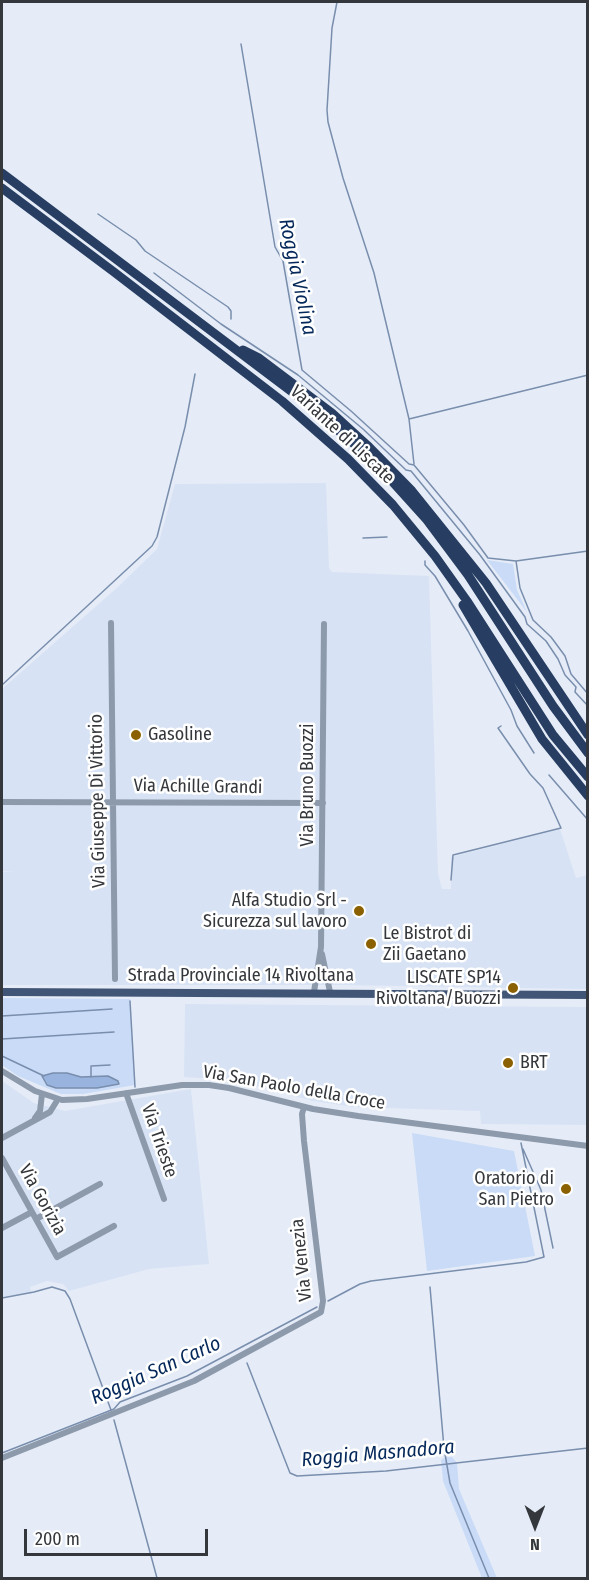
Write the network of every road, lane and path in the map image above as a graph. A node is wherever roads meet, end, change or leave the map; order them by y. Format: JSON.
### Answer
{"nodes":[{"id":1,"x":2,"y":173,"type":"edge"},
{"id":2,"x":2,"y":188,"type":"edge"},
{"id":3,"x":226,"y":342,"type":"junction"},
{"id":4,"x":345,"y":455,"type":"junction"},
{"id":5,"x":111,"y":623,"type":"dead end"},
{"id":6,"x":324,"y":624,"type":"dead end"},
{"id":7,"x":588,"y":735,"type":"edge"},
{"id":8,"x":588,"y":753,"type":"edge"},
{"id":9,"x":588,"y":777,"type":"edge"},
{"id":10,"x":588,"y":796,"type":"edge"},
{"id":11,"x":112,"y":801,"type":"junction"},
{"id":12,"x":2,"y":802,"type":"edge"},
{"id":13,"x":322,"y":803,"type":"junction"},
{"id":14,"x":321,"y":947,"type":"junction"},
{"id":15,"x":115,"y":979,"type":"dead end"},
{"id":16,"x":2,"y":992,"type":"edge"},
{"id":17,"x":314,"y":992,"type":"junction"},
{"id":18,"x":330,"y":992,"type":"junction"},
{"id":19,"x":588,"y":995,"type":"edge"},
{"id":20,"x":2,"y":1071,"type":"edge"},
{"id":21,"x":126,"y":1093,"type":"junction"},
{"id":22,"x":42,"y":1094,"type":"junction"},
{"id":23,"x":58,"y":1099,"type":"junction"},
{"id":24,"x":304,"y":1107,"type":"junction"},
{"id":25,"x":33,"y":1121,"type":"junction"},
{"id":26,"x":2,"y":1138,"type":"edge"},
{"id":27,"x":588,"y":1146,"type":"edge"},
{"id":28,"x":2,"y":1158,"type":"edge"},
{"id":29,"x":100,"y":1184,"type":"dead end"},
{"id":30,"x":164,"y":1199,"type":"dead end"},
{"id":31,"x":32,"y":1212,"type":"junction"},
{"id":32,"x":36,"y":1219,"type":"junction"},
{"id":33,"x":114,"y":1226,"type":"dead end"},
{"id":34,"x":2,"y":1228,"type":"edge"},
{"id":35,"x":2,"y":1458,"type":"edge"}],
"edges":[{"from":1,"to":3,"type":"highway","name":"Variante di Liscate"},
{"from":2,"to":4,"type":"highway","name":"Variante di Liscate"},
{"from":3,"to":7,"type":"highway"},
{"from":3,"to":8,"type":"highway","name":"Variante di Liscate"},
{"from":4,"to":9,"type":"highway","name":"Variante di Liscate"},
{"from":4,"to":10,"type":"highway"},
{"from":5,"to":11,"type":"street","name":"Via Giuseppe Di Vittorio"},
{"from":6,"to":13,"type":"street","name":"Via Bruno Buozzi"},
{"from":11,"to":12,"type":"street","name":"Via Achille Grandi"},
{"from":11,"to":13,"type":"street","name":"Via Achille Grandi"},
{"from":11,"to":15,"type":"street","name":"Via Giuseppe Di Vittorio"},
{"from":13,"to":14,"type":"street","name":"Via Bruno Buozzi"},
{"from":14,"to":17,"type":"street","name":"Via Bruno Buozzi"},
{"from":14,"to":18,"type":"street","name":"Via Bruno Buozzi"},
{"from":16,"to":17,"type":"main road","name":"Strada Provinciale 14 Rivoltana"},
{"from":17,"to":18,"type":"main road","name":"Strada Provinciale 14 Rivoltana"},
{"from":18,"to":19,"type":"main road","name":"Strada Provinciale 14 Rivoltana"},
{"from":20,"to":22,"type":"street","name":"Via San Paolo della Croce"},
{"from":21,"to":23,"type":"street","name":"Via San Paolo della Croce"},
{"from":21,"to":24,"type":"street","name":"Via San Paolo della Croce"},
{"from":21,"to":30,"type":"street","name":"Via Trieste"},
{"from":22,"to":23,"type":"street","name":"Via San Paolo della Croce"},
{"from":22,"to":25,"type":"street"},
{"from":23,"to":25,"type":"street"},
{"from":24,"to":27,"type":"street","name":"Via San Paolo della Croce"},
{"from":24,"to":35,"type":"street","name":"Via Venezia"},
{"from":25,"to":26,"type":"street"},
{"from":28,"to":31,"type":"street","name":"Via Gorizia"},
{"from":29,"to":32,"type":"street"},
{"from":31,"to":32,"type":"street","name":"Via Gorizia"},
{"from":31,"to":34,"type":"street"},
{"from":32,"to":33,"type":"street","name":"Via Gorizia"}]}
